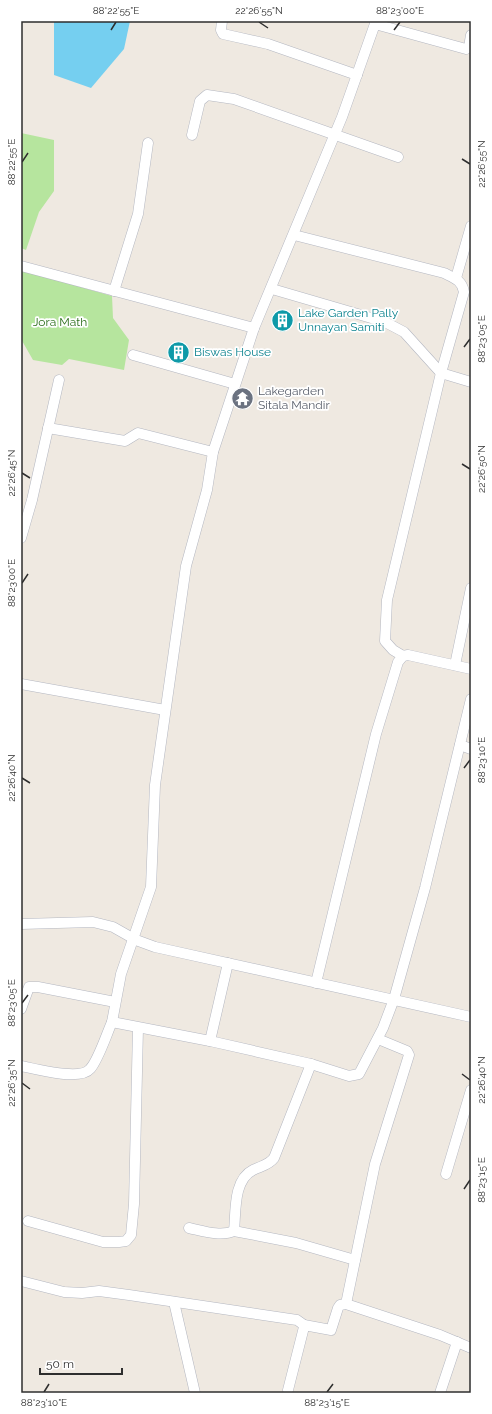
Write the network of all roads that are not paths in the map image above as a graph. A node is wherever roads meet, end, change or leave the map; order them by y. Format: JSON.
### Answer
{"nodes":[{"id":1,"x":222,"y":21,"type":"edge"},
{"id":2,"x":376,"y":22,"type":"edge"},
{"id":3,"x":471,"y":35,"type":"edge"},
{"id":4,"x":470,"y":48,"type":"edge"},
{"id":5,"x":357,"y":75,"type":"junction"},
{"id":6,"x":192,"y":134,"type":"dead end"},
{"id":7,"x":335,"y":135,"type":"junction"},
{"id":8,"x":148,"y":144,"type":"dead end"},
{"id":9,"x":398,"y":157,"type":"dead end"},
{"id":10,"x":471,"y":226,"type":"edge"},
{"id":11,"x":294,"y":235,"type":"junction"},
{"id":12,"x":21,"y":266,"type":"edge"},
{"id":13,"x":456,"y":278,"type":"junction"},
{"id":14,"x":272,"y":289,"type":"junction"},
{"id":15,"x":114,"y":292,"type":"junction"},
{"id":16,"x":254,"y":328,"type":"junction"},
{"id":17,"x":133,"y":356,"type":"dead end"},
{"id":18,"x":441,"y":373,"type":"junction"},
{"id":19,"x":59,"y":380,"type":"dead end"},
{"id":20,"x":471,"y":382,"type":"edge"},
{"id":21,"x":235,"y":384,"type":"junction"},
{"id":22,"x":48,"y":428,"type":"junction"},
{"id":23,"x":213,"y":452,"type":"junction"},
{"id":24,"x":21,"y":538,"type":"edge"},
{"id":25,"x":471,"y":588,"type":"edge"},
{"id":26,"x":402,"y":656,"type":"junction"},
{"id":27,"x":455,"y":666,"type":"junction"},
{"id":28,"x":471,"y":669,"type":"edge"},
{"id":29,"x":21,"y":684,"type":"edge"},
{"id":30,"x":471,"y":699,"type":"edge"},
{"id":31,"x":165,"y":710,"type":"junction"},
{"id":32,"x":460,"y":745,"type":"junction"},
{"id":33,"x":471,"y":749,"type":"edge"},
{"id":34,"x":21,"y":924,"type":"edge"},
{"id":35,"x":133,"y":939,"type":"junction"},
{"id":36,"x":228,"y":963,"type":"junction"},
{"id":37,"x":316,"y":983,"type":"junction"},
{"id":38,"x":394,"y":999,"type":"junction"},
{"id":39,"x":115,"y":1002,"type":"junction"},
{"id":40,"x":21,"y":1009,"type":"edge"},
{"id":41,"x":471,"y":1017,"type":"edge"},
{"id":42,"x":112,"y":1022,"type":"junction"},
{"id":43,"x":138,"y":1028,"type":"junction"},
{"id":44,"x":378,"y":1039,"type":"junction"},
{"id":45,"x":210,"y":1041,"type":"junction"},
{"id":46,"x":312,"y":1064,"type":"junction"},
{"id":47,"x":21,"y":1066,"type":"edge"},
{"id":48,"x":471,"y":1090,"type":"edge"},
{"id":49,"x":446,"y":1174,"type":"dead end"},
{"id":50,"x":28,"y":1221,"type":"dead end"},
{"id":51,"x":189,"y":1228,"type":"dead end"},
{"id":52,"x":234,"y":1231,"type":"junction"},
{"id":53,"x":355,"y":1260,"type":"junction"},
{"id":54,"x":21,"y":1281,"type":"edge"},
{"id":55,"x":174,"y":1302,"type":"junction"},
{"id":56,"x":346,"y":1304,"type":"junction"},
{"id":57,"x":304,"y":1325,"type":"junction"},
{"id":58,"x":457,"y":1342,"type":"junction"},
{"id":59,"x":471,"y":1348,"type":"edge"},
{"id":60,"x":288,"y":1390,"type":"dead end"},
{"id":61,"x":195,"y":1393,"type":"edge"},
{"id":62,"x":440,"y":1393,"type":"edge"}],
"edges":[{"from":1,"to":5,"type":"street"},
{"from":2,"to":4,"type":"street"},
{"from":2,"to":5,"type":"street"},
{"from":3,"to":4,"type":"street"},
{"from":5,"to":7,"type":"street"},
{"from":6,"to":7,"type":"street"},
{"from":7,"to":9,"type":"street"},
{"from":7,"to":11,"type":"street"},
{"from":8,"to":15,"type":"street"},
{"from":10,"to":13,"type":"street"},
{"from":11,"to":13,"type":"street"},
{"from":11,"to":14,"type":"street"},
{"from":12,"to":15,"type":"street"},
{"from":13,"to":18,"type":"street"},
{"from":14,"to":16,"type":"street"},
{"from":14,"to":18,"type":"street"},
{"from":15,"to":16,"type":"street"},
{"from":16,"to":21,"type":"street"},
{"from":17,"to":21,"type":"street"},
{"from":18,"to":20,"type":"street"},
{"from":18,"to":26,"type":"street"},
{"from":19,"to":22,"type":"street"},
{"from":21,"to":23,"type":"street"},
{"from":22,"to":23,"type":"street"},
{"from":22,"to":24,"type":"street"},
{"from":23,"to":31,"type":"street"},
{"from":25,"to":27,"type":"street"},
{"from":26,"to":27,"type":"street"},
{"from":26,"to":37,"type":"street"},
{"from":27,"to":28,"type":"street"},
{"from":29,"to":31,"type":"street"},
{"from":30,"to":32,"type":"street"},
{"from":31,"to":35,"type":"street"},
{"from":32,"to":33,"type":"street"},
{"from":32,"to":38,"type":"street"},
{"from":34,"to":35,"type":"street"},
{"from":35,"to":36,"type":"street"},
{"from":35,"to":39,"type":"street"},
{"from":36,"to":37,"type":"street"},
{"from":36,"to":45,"type":"street"},
{"from":37,"to":38,"type":"street"},
{"from":38,"to":41,"type":"street"},
{"from":38,"to":44,"type":"street"},
{"from":39,"to":40,"type":"street"},
{"from":39,"to":42,"type":"street"},
{"from":42,"to":43,"type":"street"},
{"from":42,"to":47,"type":"street"},
{"from":43,"to":45,"type":"street"},
{"from":43,"to":50,"type":"street"},
{"from":44,"to":46,"type":"street"},
{"from":44,"to":53,"type":"street"},
{"from":45,"to":46,"type":"street"},
{"from":46,"to":52,"type":"street"},
{"from":48,"to":49,"type":"street"},
{"from":51,"to":52,"type":"street"},
{"from":52,"to":53,"type":"street"},
{"from":53,"to":56,"type":"street"},
{"from":54,"to":55,"type":"street"},
{"from":55,"to":57,"type":"street"},
{"from":55,"to":61,"type":"street"},
{"from":56,"to":57,"type":"street"},
{"from":56,"to":58,"type":"street"},
{"from":57,"to":60,"type":"street"},
{"from":58,"to":59,"type":"street"},
{"from":58,"to":62,"type":"street"}]}
